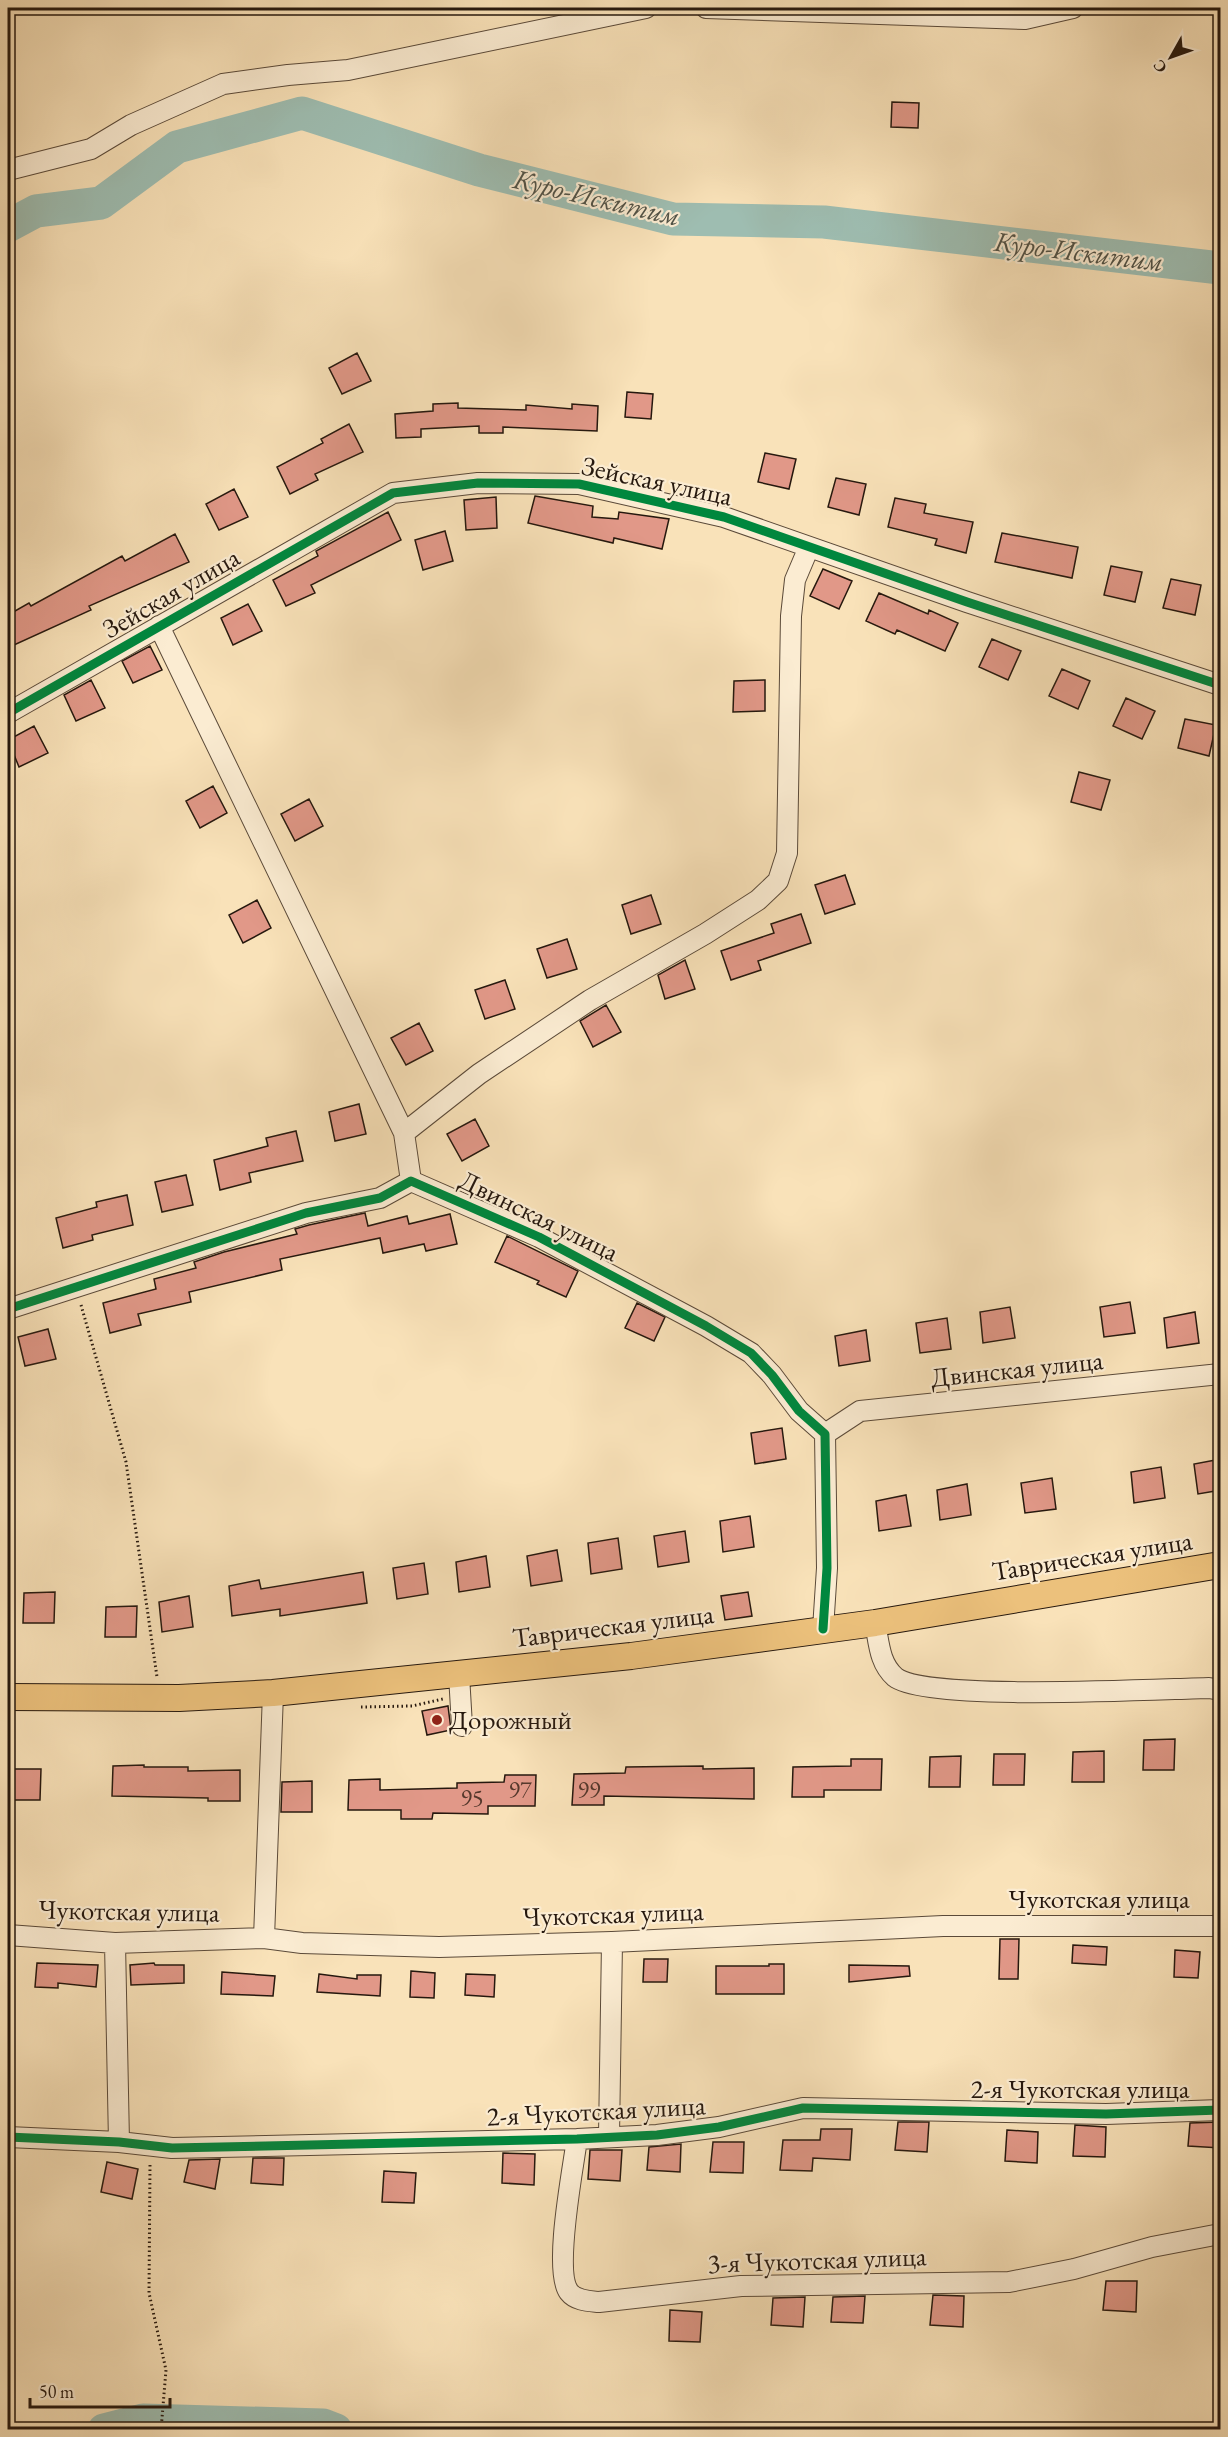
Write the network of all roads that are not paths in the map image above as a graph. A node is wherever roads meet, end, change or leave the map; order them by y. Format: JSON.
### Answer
{"nodes":[{"id":1,"x":646,"y":8,"type":"edge"},
{"id":2,"x":706,"y":8,"type":"edge"},
{"id":3,"x":1073,"y":8,"type":"edge"},
{"id":4,"x":8,"y":170,"type":"edge"},
{"id":5,"x":809,"y":546,"type":"junction"},
{"id":6,"x":159,"y":626,"type":"junction"},
{"id":7,"x":1221,"y":686,"type":"edge"},
{"id":8,"x":8,"y":713,"type":"edge"},
{"id":9,"x":404,"y":1132,"type":"junction"},
{"id":10,"x":411,"y":1181,"type":"junction"},
{"id":11,"x":8,"y":1309,"type":"edge"},
{"id":12,"x":1221,"y":1374,"type":"edge"},
{"id":13,"x":825,"y":1434,"type":"junction"},
{"id":14,"x":1221,"y":1565,"type":"edge"},
{"id":15,"x":875,"y":1623,"type":"junction"},
{"id":16,"x":823,"y":1629,"type":"junction"},
{"id":17,"x":459,"y":1675,"type":"junction"},
{"id":18,"x":1221,"y":1690,"type":"edge"},
{"id":19,"x":273,"y":1693,"type":"junction"},
{"id":20,"x":8,"y":1697,"type":"edge"},
{"id":21,"x":462,"y":1726,"type":"dead end"},
{"id":22,"x":1221,"y":1926,"type":"edge"},
{"id":23,"x":8,"y":1935,"type":"edge"},
{"id":24,"x":264,"y":1938,"type":"junction"},
{"id":25,"x":612,"y":1942,"type":"junction"},
{"id":26,"x":116,"y":1943,"type":"junction"},
{"id":27,"x":1221,"y":2110,"type":"edge"},
{"id":28,"x":609,"y":2136,"type":"junction"},
{"id":29,"x":8,"y":2137,"type":"edge"},
{"id":30,"x":578,"y":2139,"type":"junction"},
{"id":31,"x":119,"y":2142,"type":"junction"},
{"id":32,"x":1221,"y":2234,"type":"edge"}],
"edges":[{"from":1,"to":4,"type":"street"},
{"from":2,"to":3,"type":"street"},
{"from":5,"to":6,"type":"street","name":"Зейская улица"},
{"from":5,"to":7,"type":"street","name":"Зейская улица"},
{"from":5,"to":9,"type":"street"},
{"from":6,"to":8,"type":"street","name":"Зейская улица"},
{"from":6,"to":9,"type":"street"},
{"from":9,"to":10,"type":"street"},
{"from":10,"to":11,"type":"street"},
{"from":10,"to":13,"type":"street","name":"Двинская улица"},
{"from":12,"to":13,"type":"street","name":"Двинская улица"},
{"from":13,"to":16,"type":"street"},
{"from":14,"to":15,"type":"main road","name":"Таврическая улица"},
{"from":15,"to":16,"type":"main road","name":"Таврическая улица"},
{"from":15,"to":18,"type":"street"},
{"from":16,"to":17,"type":"main road","name":"Таврическая улица"},
{"from":17,"to":19,"type":"main road","name":"Таврическая улица"},
{"from":17,"to":21,"type":"street"},
{"from":19,"to":20,"type":"main road","name":"Таврическая улица"},
{"from":19,"to":24,"type":"street"},
{"from":22,"to":25,"type":"street","name":"Чукотская улица"},
{"from":23,"to":26,"type":"street","name":"Чукотская улица"},
{"from":24,"to":25,"type":"street","name":"Чукотская улица"},
{"from":24,"to":26,"type":"street","name":"Чукотская улица"},
{"from":25,"to":28,"type":"street"},
{"from":26,"to":31,"type":"street"},
{"from":27,"to":28,"type":"street","name":"2-я Чукотская улица"},
{"from":28,"to":30,"type":"street","name":"2-я Чукотская улица"},
{"from":29,"to":31,"type":"street","name":"2-я Чукотская улица"},
{"from":30,"to":31,"type":"street","name":"2-я Чукотская улица"},
{"from":30,"to":32,"type":"street","name":"3-я Чукотская улица"}]}
